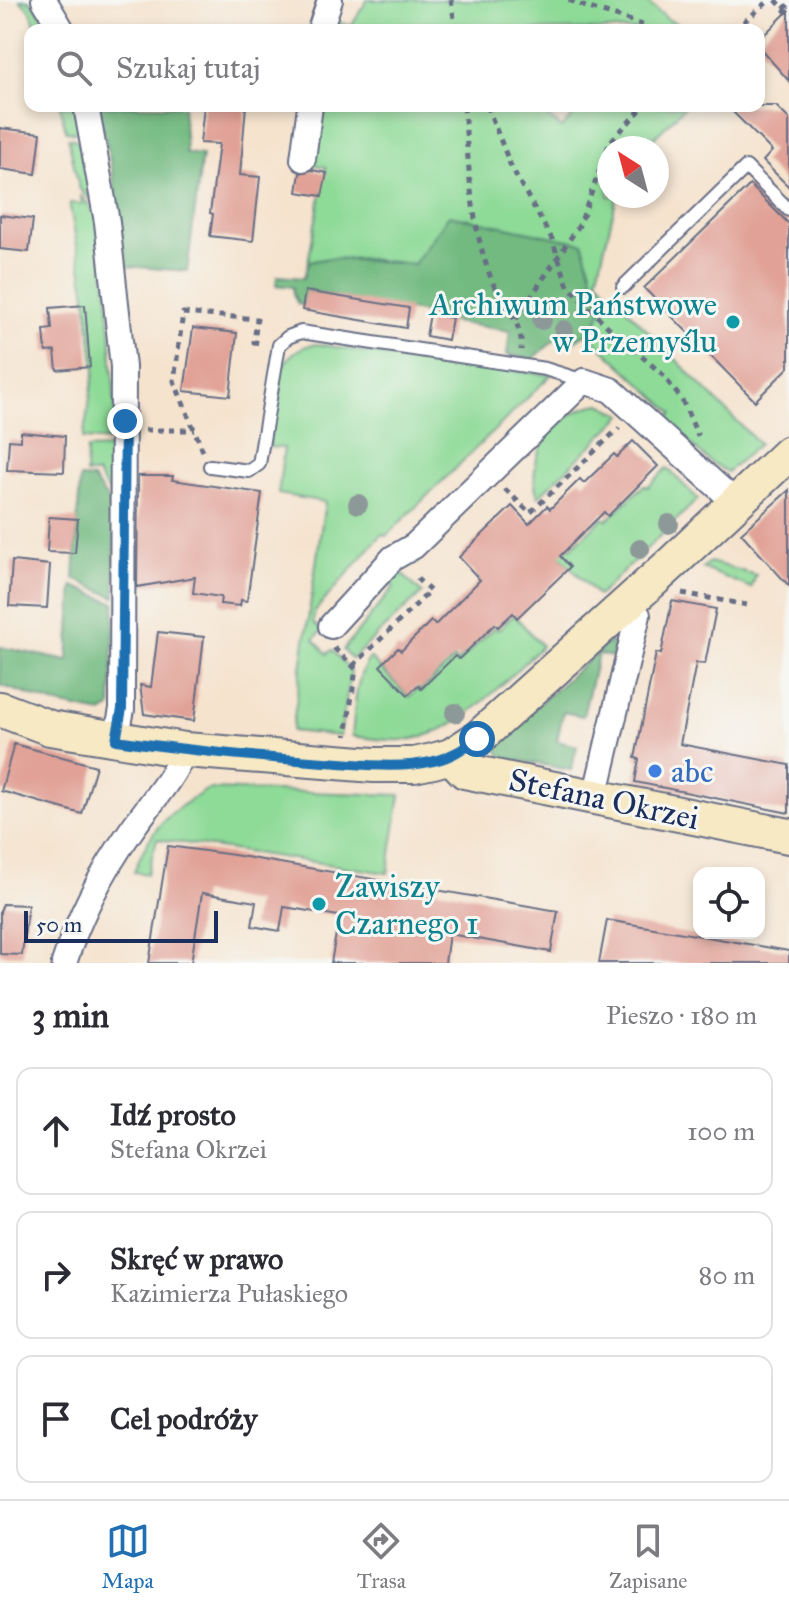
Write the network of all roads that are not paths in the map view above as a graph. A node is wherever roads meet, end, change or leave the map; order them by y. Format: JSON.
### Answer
{"nodes":[{"id":1,"x":44,"y":0,"type":"edge"},
{"id":2,"x":330,"y":0,"type":"edge"},
{"id":3,"x":58,"y":24,"type":"edge"},
{"id":4,"x":322,"y":24,"type":"edge"},
{"id":5,"x":87,"y":112,"type":"edge"},
{"id":6,"x":309,"y":112,"type":"edge"},
{"id":7,"x":303,"y":159,"type":"dead end"},
{"id":8,"x":789,"y":210,"type":"edge"},
{"id":9,"x":623,"y":287,"type":"dead end"},
{"id":10,"x":584,"y":381,"type":"junction"},
{"id":11,"x":789,"y":453,"type":"edge"},
{"id":12,"x":210,"y":466,"type":"road end"},
{"id":13,"x":736,"y":503,"type":"junction"},
{"id":14,"x":628,"y":603,"type":"junction"},
{"id":15,"x":331,"y":626,"type":"road end"},
{"id":16,"x":0,"y":709,"type":"edge"},
{"id":17,"x":116,"y":740,"type":"junction"},
{"id":18,"x":185,"y":750,"type":"junction"},
{"id":19,"x":451,"y":756,"type":"junction"},
{"id":20,"x":595,"y":797,"type":"junction"},
{"id":21,"x":789,"y":836,"type":"edge"},
{"id":22,"x":64,"y":963,"type":"edge"}],
"edges":[{"from":1,"to":3,"type":"street"},
{"from":2,"to":4,"type":"street"},
{"from":5,"to":17,"type":"street"},
{"from":6,"to":7,"type":"street"},
{"from":8,"to":9,"type":"lane"},
{"from":10,"to":12,"type":"lane"},
{"from":10,"to":13,"type":"street"},
{"from":10,"to":15,"type":"street"},
{"from":11,"to":13,"type":"street"},
{"from":13,"to":14,"type":"street"},
{"from":14,"to":19,"type":"street"},
{"from":14,"to":20,"type":"street"},
{"from":16,"to":17,"type":"street"},
{"from":17,"to":18,"type":"street"},
{"from":18,"to":19,"type":"street"},
{"from":18,"to":22,"type":"street"},
{"from":19,"to":20,"type":"street","name":"Stefana Okrzei"},
{"from":20,"to":21,"type":"street","name":"Stefana Okrzei"}]}
